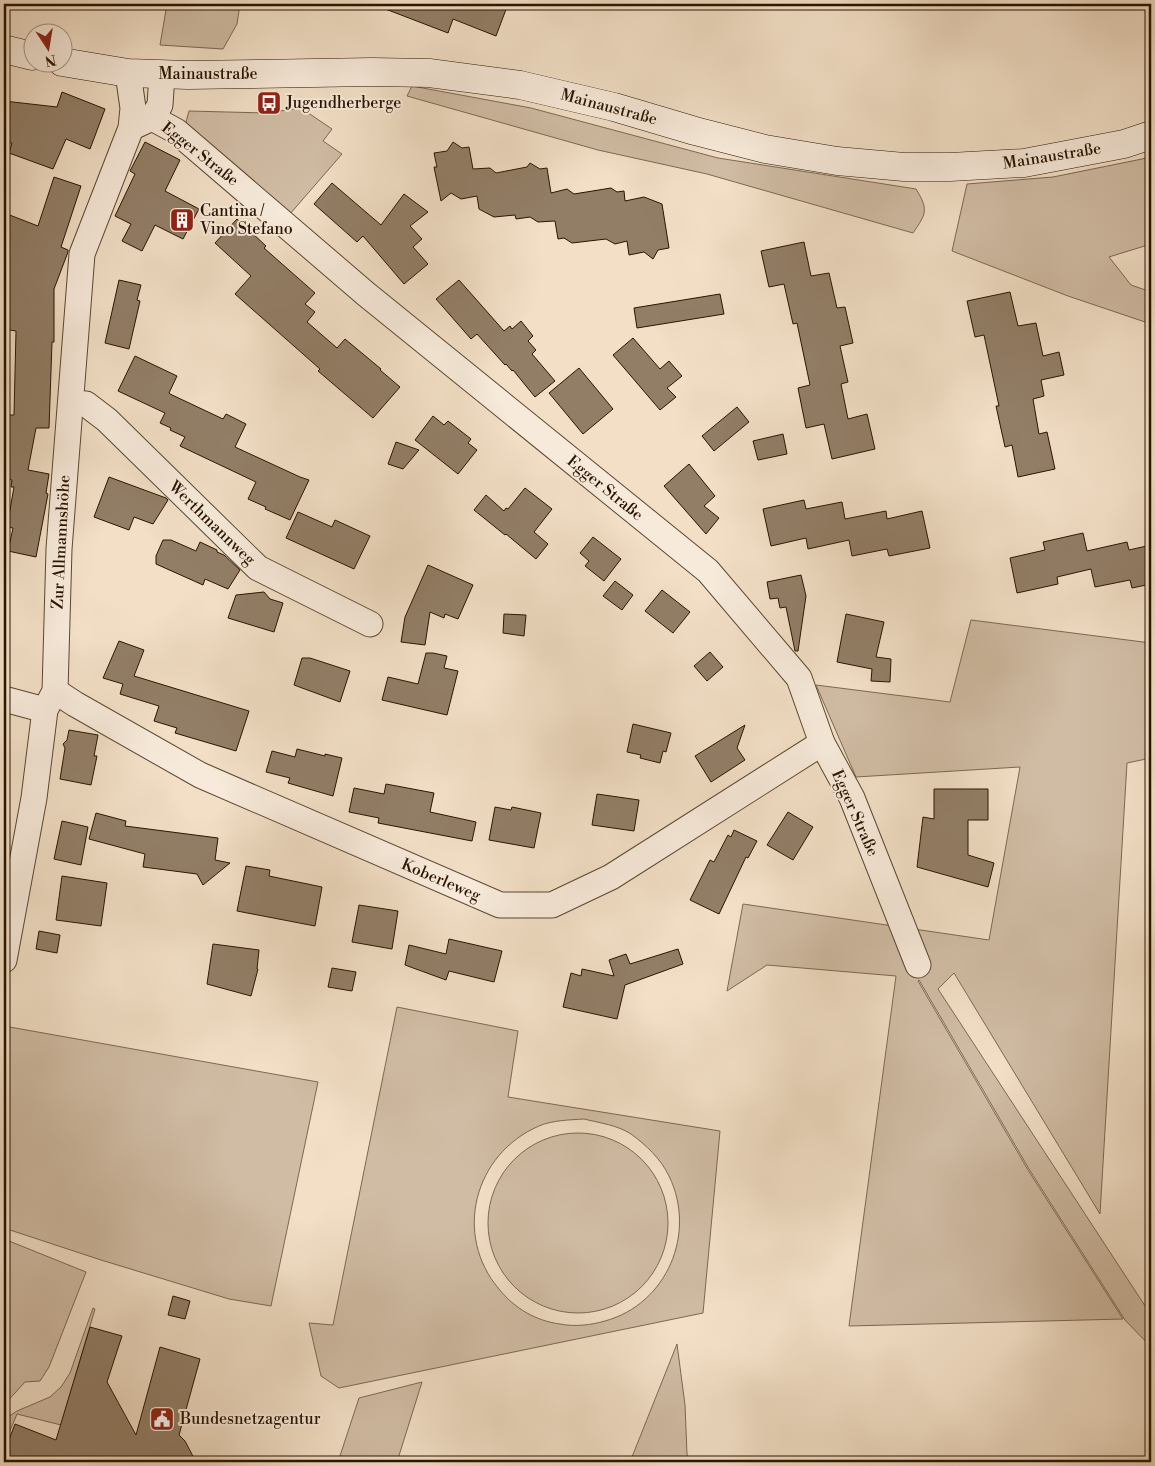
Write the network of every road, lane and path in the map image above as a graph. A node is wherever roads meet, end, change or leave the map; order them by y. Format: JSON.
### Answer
{"nodes":[{"id":1,"x":4,"y":49,"type":"edge"},
{"id":2,"x":22,"y":54,"type":"edge"},
{"id":3,"x":72,"y":64,"type":"edge"},
{"id":4,"x":128,"y":72,"type":"junction"},
{"id":5,"x":162,"y":74,"type":"junction"},
{"id":6,"x":141,"y":123,"type":"junction"},
{"id":7,"x":1151,"y":135,"type":"edge"},
{"id":8,"x":71,"y":403,"type":"junction"},
{"id":9,"x":370,"y":624,"type":"dead end"},
{"id":10,"x":4,"y":699,"type":"edge"},
{"id":11,"x":50,"y":700,"type":"junction"},
{"id":12,"x":822,"y":743,"type":"junction"},
{"id":13,"x":4,"y":960,"type":"edge"},
{"id":14,"x":918,"y":965,"type":"dead end"}],
"edges":[{"from":1,"to":2,"type":"main road"},
{"from":3,"to":4,"type":"main road","name":"Mainaustraße"},
{"from":4,"to":5,"type":"main road","name":"Mainaustraße"},
{"from":4,"to":6,"type":"street","name":"Zur Allmannshöhe"},
{"from":5,"to":6,"type":"street","name":"Zur Allmannshöhe"},
{"from":5,"to":7,"type":"main road","name":"Mainaustraße"},
{"from":6,"to":8,"type":"street","name":"Zur Allmannshöhe"},
{"from":6,"to":12,"type":"street","name":"Egger Straße"},
{"from":8,"to":9,"type":"street","name":"Werthmannweg"},
{"from":8,"to":11,"type":"street","name":"Zur Allmannshöhe"},
{"from":10,"to":11,"type":"street","name":"Koberleweg"},
{"from":11,"to":12,"type":"street","name":"Koberleweg"},
{"from":11,"to":13,"type":"street","name":"Zur Allmannshöhe"},
{"from":12,"to":14,"type":"street","name":"Egger Straße"}]}
